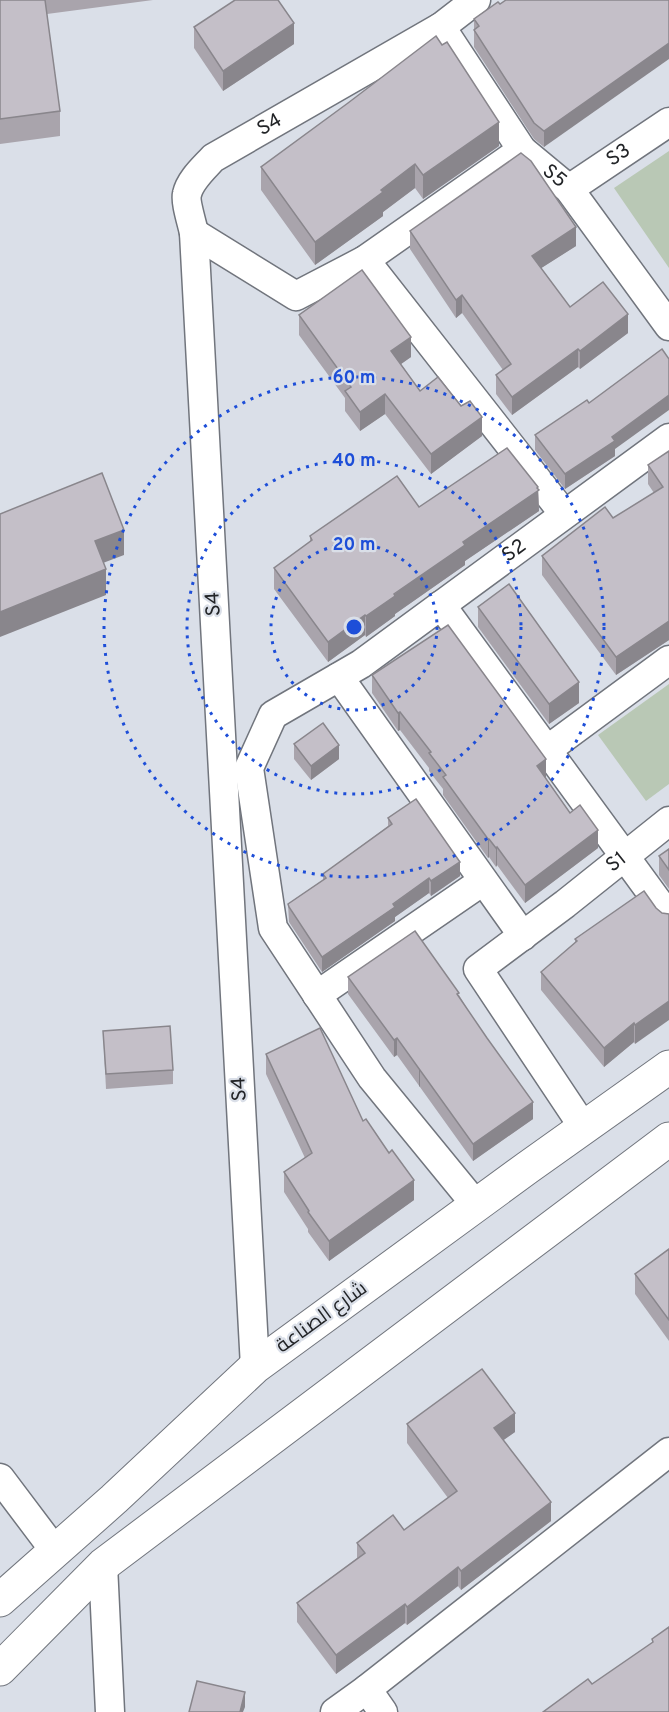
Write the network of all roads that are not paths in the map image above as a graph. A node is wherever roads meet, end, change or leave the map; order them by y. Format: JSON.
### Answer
{"nodes":[{"id":1,"x":476,"y":0,"type":"edge"},
{"id":2,"x":441,"y":27,"type":"junction"},
{"id":3,"x":669,"y":122,"type":"edge"},
{"id":4,"x":522,"y":150,"type":"junction"},
{"id":5,"x":569,"y":189,"type":"junction"},
{"id":6,"x":194,"y":233,"type":"junction"},
{"id":7,"x":365,"y":260,"type":"junction"},
{"id":8,"x":669,"y":326,"type":"edge"},
{"id":9,"x":669,"y":438,"type":"edge"},
{"id":10,"x":564,"y":514,"type":"junction"},
{"id":11,"x":441,"y":605,"type":"junction"},
{"id":12,"x":669,"y":660,"type":"edge"},
{"id":13,"x":350,"y":670,"type":"junction"},
{"id":14,"x":547,"y":750,"type":"junction"},
{"id":15,"x":669,"y":821,"type":"edge"},
{"id":16,"x":624,"y":856,"type":"junction"},
{"id":17,"x":483,"y":880,"type":"junction"},
{"id":18,"x":669,"y":917,"type":"edge"},
{"id":19,"x":522,"y":936,"type":"junction"},
{"id":20,"x":318,"y":995,"type":"junction"},
{"id":21,"x":669,"y":1067,"type":"edge"},
{"id":22,"x":584,"y":1128,"type":"junction"},
{"id":23,"x":669,"y":1139,"type":"edge"},
{"id":24,"x":476,"y":1205,"type":"junction"},
{"id":25,"x":255,"y":1366,"type":"junction"},
{"id":26,"x":668,"y":1456,"type":"edge"},
{"id":27,"x":0,"y":1478,"type":"edge"},
{"id":28,"x":55,"y":1551,"type":"junction"},
{"id":29,"x":103,"y":1565,"type":"junction"},
{"id":30,"x":0,"y":1600,"type":"edge"},
{"id":31,"x":0,"y":1670,"type":"edge"},
{"id":32,"x":375,"y":1701,"type":"edge"},
{"id":33,"x":110,"y":1712,"type":"edge"},
{"id":34,"x":335,"y":1712,"type":"edge"}],
"edges":[{"from":1,"to":2,"type":"street","name":"S4"},
{"from":2,"to":4,"type":"street","name":"S5"},
{"from":2,"to":6,"type":"street","name":"S4"},
{"from":3,"to":5,"type":"street","name":"S3"},
{"from":4,"to":5,"type":"street","name":"S5"},
{"from":4,"to":7,"type":"street"},
{"from":5,"to":8,"type":"street","name":"S5"},
{"from":6,"to":7,"type":"street"},
{"from":6,"to":25,"type":"street","name":"S4"},
{"from":7,"to":10,"type":"street"},
{"from":9,"to":10,"type":"street","name":"S2"},
{"from":10,"to":11,"type":"street","name":"S2"},
{"from":11,"to":13,"type":"street","name":"S2"},
{"from":11,"to":14,"type":"street"},
{"from":12,"to":14,"type":"street"},
{"from":13,"to":17,"type":"street"},
{"from":13,"to":20,"type":"street","name":"S2"},
{"from":14,"to":16,"type":"street"},
{"from":15,"to":16,"type":"street","name":"S1"},
{"from":16,"to":18,"type":"street"},
{"from":16,"to":19,"type":"street","name":"S1"},
{"from":17,"to":19,"type":"street"},
{"from":17,"to":20,"type":"street"},
{"from":19,"to":22,"type":"street","name":"S1"},
{"from":20,"to":24,"type":"street","name":"S2"},
{"from":21,"to":22,"type":"main road","name":"شارع الصناعة"},
{"from":22,"to":24,"type":"main road","name":"شارع الصناعة"},
{"from":23,"to":29,"type":"main road"},
{"from":24,"to":25,"type":"main road","name":"شارع الصناعة"},
{"from":25,"to":28,"type":"main road","name":"شارع الصناعة"},
{"from":26,"to":32,"type":"street"},
{"from":27,"to":28,"type":"street"},
{"from":28,"to":30,"type":"main road","name":"شارع الصناعة"},
{"from":29,"to":31,"type":"main road"},
{"from":29,"to":33,"type":"street"},
{"from":32,"to":34,"type":"street"}]}
